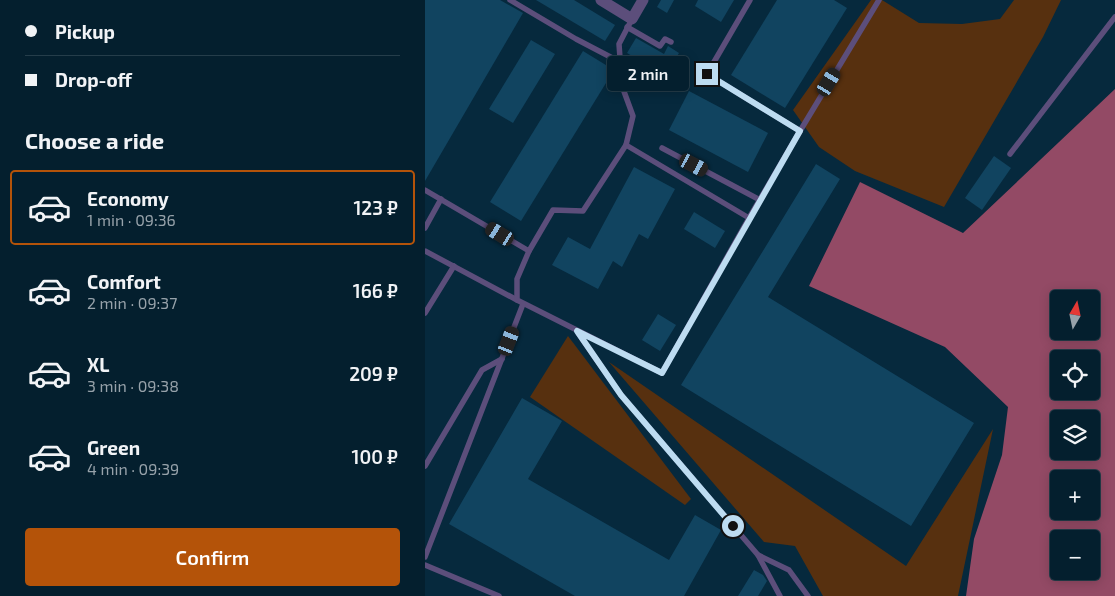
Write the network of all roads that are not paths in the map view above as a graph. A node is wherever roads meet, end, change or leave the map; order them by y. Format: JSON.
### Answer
{"nodes":[{"id":1,"x":510,"y":0,"type":"edge"},
{"id":2,"x":601,"y":0,"type":"edge"},
{"id":3,"x":643,"y":0,"type":"edge"},
{"id":4,"x":750,"y":0,"type":"edge"},
{"id":5,"x":879,"y":0,"type":"edge"},
{"id":6,"x":1115,"y":17,"type":"edge"},
{"id":7,"x":630,"y":23,"type":"junction"},
{"id":8,"x":671,"y":42,"type":"dead end"},
{"id":9,"x":620,"y":62,"type":"junction"},
{"id":10,"x":800,"y":131,"type":"junction"},
{"id":11,"x":626,"y":144,"type":"junction"},
{"id":12,"x":662,"y":148,"type":"dead end"},
{"id":13,"x":1010,"y":154,"type":"dead end"},
{"id":14,"x":425,"y":190,"type":"edge"},
{"id":15,"x":441,"y":200,"type":"junction"},
{"id":16,"x":760,"y":200,"type":"junction"},
{"id":17,"x":749,"y":218,"type":"junction"},
{"id":18,"x":425,"y":228,"type":"edge"},
{"id":19,"x":425,"y":251,"type":"edge"},
{"id":20,"x":529,"y":251,"type":"junction"},
{"id":21,"x":453,"y":266,"type":"junction"},
{"id":22,"x":517,"y":300,"type":"junction"},
{"id":23,"x":523,"y":304,"type":"junction"},
{"id":24,"x":425,"y":313,"type":"edge"},
{"id":25,"x":577,"y":331,"type":"junction"},
{"id":26,"x":502,"y":359,"type":"junction"},
{"id":27,"x":425,"y":466,"type":"edge"},
{"id":28,"x":758,"y":555,"type":"junction"},
{"id":29,"x":425,"y":557,"type":"edge"},
{"id":30,"x":425,"y":565,"type":"edge"},
{"id":31,"x":499,"y":596,"type":"edge"},
{"id":32,"x":780,"y":596,"type":"edge"},
{"id":33,"x":808,"y":596,"type":"edge"}],
"edges":[{"from":1,"to":9,"type":"lane"},
{"from":2,"to":7,"type":"street"},
{"from":3,"to":7,"type":"street"},
{"from":4,"to":10,"type":"lane"},
{"from":5,"to":10,"type":"lane"},
{"from":6,"to":13,"type":"lane"},
{"from":7,"to":8,"type":"lane"},
{"from":7,"to":9,"type":"lane"},
{"from":9,"to":11,"type":"lane"},
{"from":10,"to":16,"type":"lane"},
{"from":11,"to":17,"type":"lane"},
{"from":11,"to":20,"type":"lane"},
{"from":12,"to":16,"type":"lane"},
{"from":14,"to":15,"type":"lane"},
{"from":15,"to":18,"type":"lane"},
{"from":15,"to":20,"type":"lane"},
{"from":16,"to":17,"type":"lane"},
{"from":17,"to":25,"type":"lane"},
{"from":19,"to":21,"type":"lane"},
{"from":20,"to":22,"type":"lane"},
{"from":21,"to":22,"type":"lane"},
{"from":21,"to":24,"type":"lane"},
{"from":22,"to":23,"type":"lane"},
{"from":23,"to":25,"type":"lane"},
{"from":23,"to":26,"type":"lane"},
{"from":25,"to":28,"type":"lane"},
{"from":26,"to":27,"type":"lane"},
{"from":26,"to":29,"type":"lane"},
{"from":28,"to":32,"type":"lane"},
{"from":28,"to":33,"type":"lane"},
{"from":30,"to":31,"type":"lane"}]}
